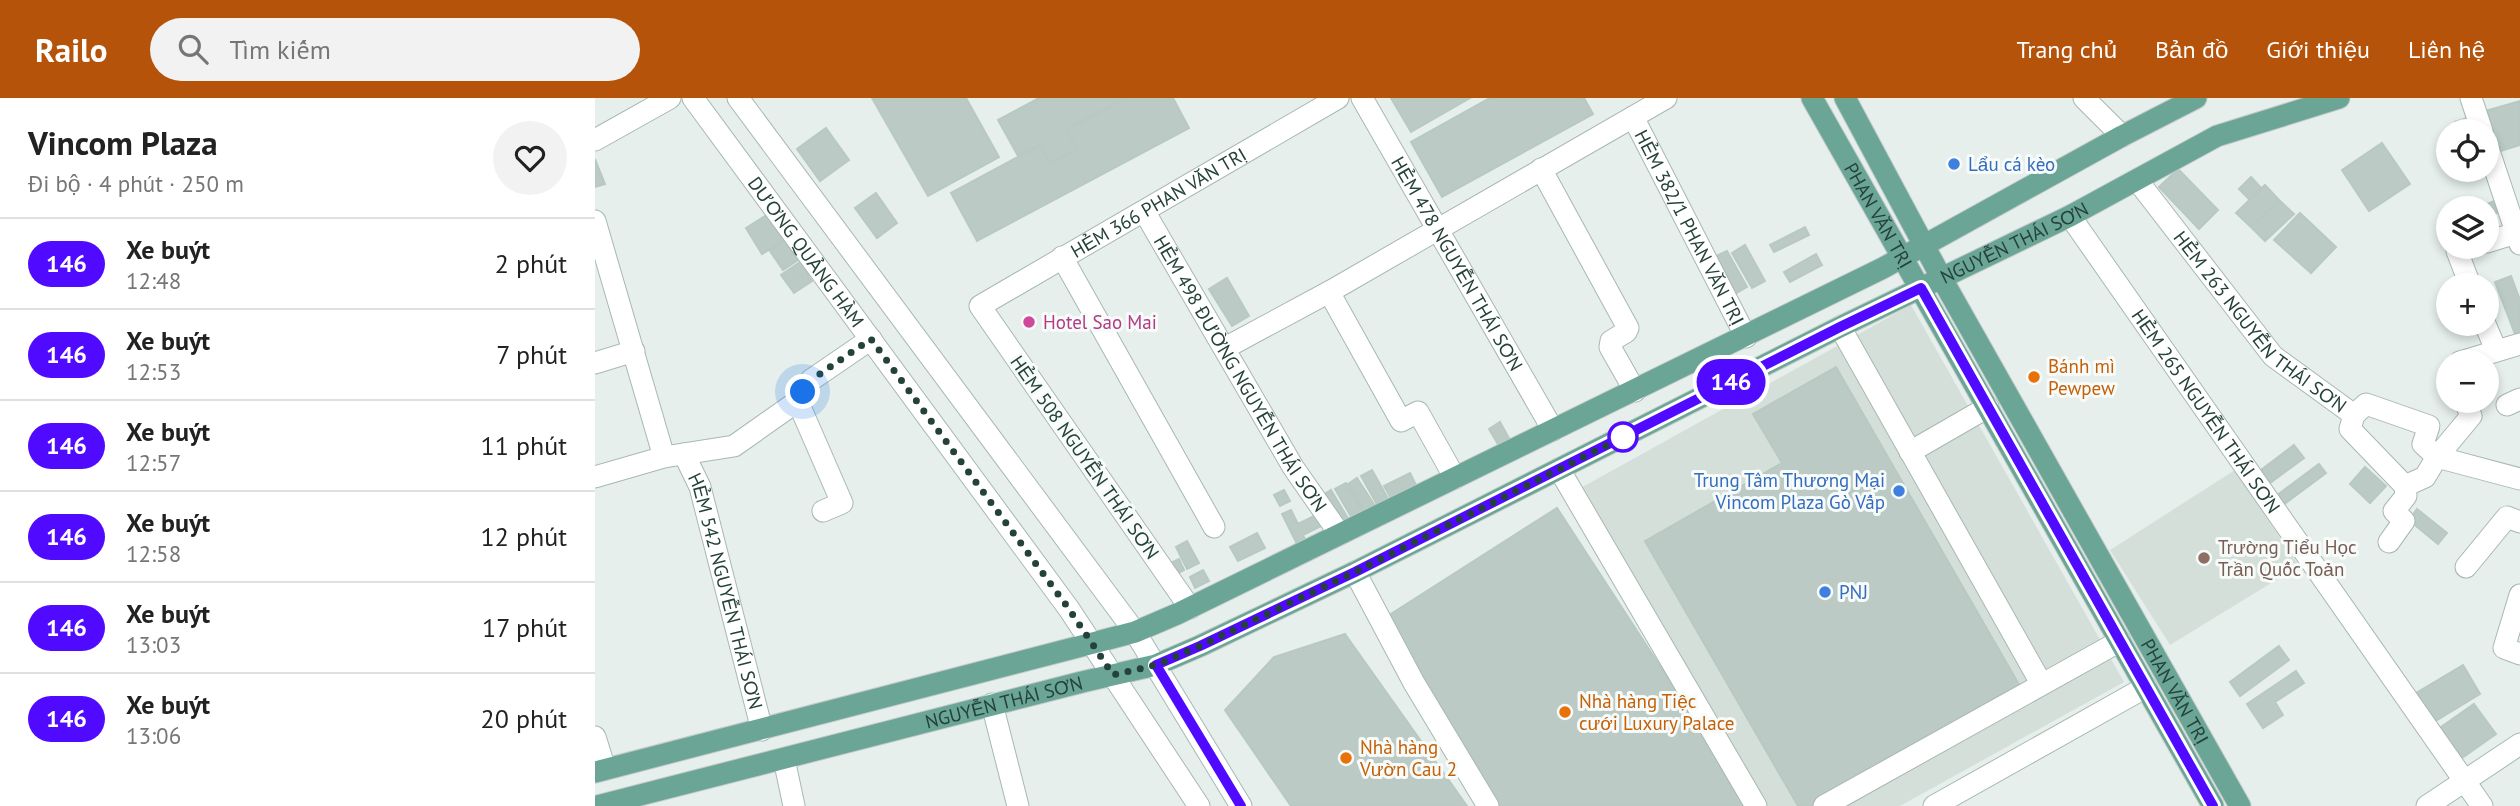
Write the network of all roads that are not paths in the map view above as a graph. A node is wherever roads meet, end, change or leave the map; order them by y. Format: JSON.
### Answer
{"nodes":[{"id":1,"x":670,"y":98,"type":"edge"},
{"id":2,"x":693,"y":98,"type":"edge"},
{"id":3,"x":738,"y":98,"type":"edge"},
{"id":4,"x":1338,"y":98,"type":"edge"},
{"id":5,"x":1362,"y":98,"type":"edge"},
{"id":6,"x":1666,"y":98,"type":"edge"},
{"id":7,"x":1812,"y":98,"type":"edge"},
{"id":8,"x":1845,"y":98,"type":"edge"},
{"id":9,"x":2084,"y":98,"type":"edge"},
{"id":10,"x":2196,"y":98,"type":"edge"},
{"id":11,"x":2339,"y":98,"type":"edge"},
{"id":12,"x":2471,"y":98,"type":"edge"},
{"id":13,"x":1633,"y":117,"type":"junction"},
{"id":14,"x":2478,"y":119,"type":"edge"},
{"id":15,"x":2122,"y":136,"type":"junction"},
{"id":16,"x":595,"y":140,"type":"edge"},
{"id":17,"x":1542,"y":169,"type":"junction"},
{"id":18,"x":2137,"y":180,"type":"junction"},
{"id":19,"x":2499,"y":181,"type":"edge"},
{"id":20,"x":1145,"y":211,"type":"junction"},
{"id":21,"x":2070,"y":216,"type":"junction"},
{"id":22,"x":595,"y":221,"type":"edge"},
{"id":23,"x":1436,"y":228,"type":"junction"},
{"id":24,"x":2518,"y":239,"type":"edge"},
{"id":25,"x":2499,"y":241,"type":"edge"},
{"id":26,"x":1925,"y":246,"type":"junction"},
{"id":27,"x":1062,"y":257,"type":"junction"},
{"id":28,"x":1904,"y":257,"type":"junction"},
{"id":29,"x":600,"y":260,"type":"edge"},
{"id":30,"x":1942,"y":279,"type":"junction"},
{"id":31,"x":1921,"y":288,"type":"junction"},
{"id":32,"x":1329,"y":292,"type":"junction"},
{"id":33,"x":980,"y":306,"type":"joint"},
{"id":34,"x":1840,"y":327,"type":"junction"},
{"id":35,"x":2491,"y":336,"type":"edge"},
{"id":36,"x":1746,"y":337,"type":"junction"},
{"id":37,"x":871,"y":339,"type":"junction"},
{"id":38,"x":2520,"y":344,"type":"edge"},
{"id":39,"x":1225,"y":348,"type":"junction"},
{"id":40,"x":2496,"y":350,"type":"joint"},
{"id":41,"x":633,"y":351,"type":"junction"},
{"id":42,"x":595,"y":363,"type":"edge"},
{"id":43,"x":1635,"y":391,"type":"junction"},
{"id":44,"x":795,"y":403,"type":"junction"},
{"id":45,"x":1989,"y":407,"type":"junction"},
{"id":46,"x":2470,"y":413,"type":"edge"},
{"id":47,"x":2354,"y":415,"type":"junction"},
{"id":48,"x":1553,"y":430,"type":"junction"},
{"id":49,"x":1910,"y":452,"type":"junction"},
{"id":50,"x":674,"y":456,"type":"junction"},
{"id":51,"x":2437,"y":457,"type":"junction"},
{"id":52,"x":1559,"y":469,"type":"junction"},
{"id":53,"x":595,"y":477,"type":"edge"},
{"id":54,"x":1455,"y":478,"type":"junction"},
{"id":55,"x":2520,"y":479,"type":"edge"},
{"id":56,"x":2405,"y":486,"type":"junction"},
{"id":57,"x":824,"y":511,"type":"dead end"},
{"id":58,"x":2520,"y":522,"type":"edge"},
{"id":59,"x":1215,"y":527,"type":"dead end"},
{"id":60,"x":1339,"y":534,"type":"junction"},
{"id":61,"x":2389,"y":542,"type":"dead end"},
{"id":62,"x":2466,"y":567,"type":"dead end"},
{"id":63,"x":1355,"y":572,"type":"junction"},
{"id":64,"x":2520,"y":595,"type":"edge"},
{"id":65,"x":1190,"y":608,"type":"junction"},
{"id":66,"x":1135,"y":632,"type":"junction"},
{"id":67,"x":2120,"y":641,"type":"junction"},
{"id":68,"x":1093,"y":643,"type":"junction"},
{"id":69,"x":2520,"y":654,"type":"edge"},
{"id":70,"x":1156,"y":665,"type":"junction"},
{"id":71,"x":1113,"y":675,"type":"junction"},
{"id":72,"x":2167,"y":676,"type":"junction"},
{"id":73,"x":2041,"y":683,"type":"junction"},
{"id":74,"x":2146,"y":687,"type":"junction"},
{"id":75,"x":992,"y":704,"type":"junction"},
{"id":76,"x":762,"y":730,"type":"junction"},
{"id":77,"x":595,"y":737,"type":"edge"},
{"id":78,"x":2520,"y":744,"type":"edge"},
{"id":79,"x":784,"y":759,"type":"junction"},
{"id":80,"x":600,"y":771,"type":"edge"},
{"id":81,"x":2464,"y":780,"type":"junction"},
{"id":82,"x":597,"y":806,"type":"edge"},
{"id":83,"x":794,"y":806,"type":"edge"},
{"id":84,"x":1017,"y":806,"type":"edge"},
{"id":85,"x":1199,"y":806,"type":"edge"},
{"id":86,"x":1241,"y":806,"type":"edge"},
{"id":87,"x":1488,"y":806,"type":"edge"},
{"id":88,"x":1756,"y":806,"type":"edge"},
{"id":89,"x":1824,"y":806,"type":"edge"},
{"id":90,"x":1934,"y":806,"type":"edge"},
{"id":91,"x":2213,"y":806,"type":"edge"},
{"id":92,"x":2240,"y":806,"type":"edge"},
{"id":93,"x":2427,"y":806,"type":"edge"},
{"id":94,"x":2482,"y":806,"type":"edge"}],
"edges":[{"from":1,"to":16,"type":"street"},
{"from":2,"to":37,"type":"street","name":"DƯƠNG QUẢNG HÀM"},
{"from":3,"to":66,"type":"street","name":"DƯƠNG QUẢNG HÀM"},
{"from":4,"to":20,"type":"street","name":"HẺM 366 PHAN VĂN TRỊ"},
{"from":5,"to":23,"type":"street","name":"HẺM 478 NGUYỄN THÁI SƠN"},
{"from":6,"to":13,"type":"street"},
{"from":7,"to":28,"type":"main road","name":"PHAN VĂN TRỊ"},
{"from":8,"to":26,"type":"main road","name":"PHAN VĂN TRỊ"},
{"from":9,"to":15,"type":"street"},
{"from":10,"to":15,"type":"main road","name":"NGUYỄN THÁI SƠN"},
{"from":11,"to":18,"type":"main road","name":"NGUYỄN THÁI SƠN"},
{"from":12,"to":14,"type":"street"},
{"from":13,"to":17,"type":"street"},
{"from":13,"to":36,"type":"street","name":"HẺM 382/1 PHAN VĂN TRỊ"},
{"from":15,"to":26,"type":"main road","name":"NGUYỄN THÁI SƠN"},
{"from":17,"to":23,"type":"street"},
{"from":17,"to":43,"type":"street"},
{"from":18,"to":21,"type":"main road","name":"NGUYỄN THÁI SƠN"},
{"from":18,"to":47,"type":"street","name":"HẺM 263 NGUYỄN THÁI SƠN"},
{"from":19,"to":24,"type":"street"},
{"from":20,"to":27,"type":"street","name":"HẺM 366 PHAN VĂN TRỊ"},
{"from":20,"to":39,"type":"street","name":"HẺM 498 ĐƯỜNG NGUYỄN THÁI SƠN"},
{"from":21,"to":30,"type":"main road","name":"NGUYỄN THÁI SƠN"},
{"from":21,"to":81,"type":"street","name":"HẺM 265 NGUYỄN THÁI SƠN"},
{"from":22,"to":29,"type":"street","name":"HẺM 542 NGUYỄN THÁI SƠN"},
{"from":23,"to":32,"type":"street"},
{"from":23,"to":48,"type":"street","name":"HẺM 478 NGUYỄN THÁI SƠN"},
{"from":24,"to":25,"type":"street"},
{"from":26,"to":28,"type":"main road","name":"NGUYỄN THÁI SƠN"},
{"from":26,"to":30,"type":"main road","name":"PHAN VĂN TRỊ"},
{"from":27,"to":33,"type":"street","name":"HẺM 366 PHAN VĂN TRỊ"},
{"from":27,"to":59,"type":"street"},
{"from":28,"to":31,"type":"main road","name":"PHAN VĂN TRỊ"},
{"from":28,"to":36,"type":"main road","name":"NGUYỄN THÁI SƠN"},
{"from":29,"to":41,"type":"street","name":"HẺM 542 NGUYỄN THÁI SƠN"},
{"from":30,"to":31,"type":"main road","name":"NGUYỄN THÁI SƠN"},
{"from":30,"to":72,"type":"main road","name":"PHAN VĂN TRỊ"},
{"from":31,"to":34,"type":"main road","name":"NGUYỄN THÁI SƠN"},
{"from":31,"to":45,"type":"main road","name":"PHAN VĂN TRỊ"},
{"from":32,"to":39,"type":"street"},
{"from":32,"to":54,"type":"street"},
{"from":33,"to":65,"type":"street","name":"HẺM 508 NGUYỄN THÁI SƠN"},
{"from":34,"to":49,"type":"street"},
{"from":34,"to":52,"type":"main road","name":"NGUYỄN THÁI SƠN"},
{"from":35,"to":40,"type":"street"},
{"from":36,"to":43,"type":"main road","name":"NGUYỄN THÁI SƠN"},
{"from":37,"to":44,"type":"street"},
{"from":37,"to":68,"type":"street","name":"DƯƠNG QUẢNG HÀM"},
{"from":38,"to":40,"type":"street"},
{"from":39,"to":60,"type":"street","name":"HẺM 498 ĐƯỜNG NGUYỄN THÁI SƠN"},
{"from":41,"to":42,"type":"street"},
{"from":41,"to":50,"type":"street","name":"HẺM 542 NGUYỄN THÁI SƠN"},
{"from":43,"to":48,"type":"main road","name":"NGUYỄN THÁI SƠN"},
{"from":44,"to":50,"type":"street"},
{"from":44,"to":57,"type":"street"},
{"from":45,"to":49,"type":"street"},
{"from":45,"to":67,"type":"main road","name":"PHAN VĂN TRỊ"},
{"from":46,"to":51,"type":"street"},
{"from":47,"to":51,"type":"street"},
{"from":47,"to":56,"type":"street","name":"HẺM 263 NGUYỄN THÁI SƠN"},
{"from":48,"to":54,"type":"main road","name":"NGUYỄN THÁI SƠN"},
{"from":49,"to":73,"type":"street"},
{"from":50,"to":53,"type":"street"},
{"from":50,"to":76,"type":"street","name":"HẺM 542 NGUYỄN THÁI SƠN"},
{"from":51,"to":55,"type":"street"},
{"from":51,"to":56,"type":"street"},
{"from":52,"to":63,"type":"main road","name":"NGUYỄN THÁI SƠN"},
{"from":52,"to":88,"type":"street"},
{"from":54,"to":60,"type":"main road","name":"NGUYỄN THÁI SƠN"},
{"from":56,"to":61,"type":"street"},
{"from":58,"to":62,"type":"street"},
{"from":60,"to":65,"type":"main road","name":"NGUYỄN THÁI SƠN"},
{"from":63,"to":70,"type":"main road","name":"NGUYỄN THÁI SƠN"},
{"from":63,"to":87,"type":"street"},
{"from":64,"to":69,"type":"street"},
{"from":65,"to":66,"type":"main road","name":"NGUYỄN THÁI SƠN"},
{"from":66,"to":68,"type":"main road","name":"NGUYỄN THÁI SƠN"},
{"from":66,"to":70,"type":"street","name":"DƯƠNG QUẢNG HÀM"},
{"from":67,"to":73,"type":"street"},
{"from":67,"to":74,"type":"main road","name":"PHAN VĂN TRỊ"},
{"from":68,"to":71,"type":"street","name":"DƯƠNG QUẢNG HÀM"},
{"from":68,"to":76,"type":"main road","name":"NGUYỄN THÁI SƠN"},
{"from":70,"to":71,"type":"main road","name":"NGUYỄN THÁI SƠN"},
{"from":70,"to":86,"type":"street"},
{"from":71,"to":75,"type":"main road","name":"NGUYỄN THÁI SƠN"},
{"from":71,"to":85,"type":"street"},
{"from":72,"to":74,"type":"main road"},
{"from":72,"to":92,"type":"main road","name":"PHAN VĂN TRỊ"},
{"from":73,"to":89,"type":"street"},
{"from":74,"to":90,"type":"street"},
{"from":74,"to":91,"type":"main road","name":"PHAN VĂN TRỊ"},
{"from":75,"to":79,"type":"main road","name":"NGUYỄN THÁI SƠN"},
{"from":75,"to":84,"type":"street"},
{"from":76,"to":80,"type":"main road","name":"NGUYỄN THÁI SƠN"},
{"from":77,"to":80,"type":"street"},
{"from":78,"to":81,"type":"street"},
{"from":79,"to":82,"type":"main road","name":"NGUYỄN THÁI SƠN"},
{"from":79,"to":83,"type":"street"},
{"from":81,"to":93,"type":"street"},
{"from":81,"to":94,"type":"street","name":"HẺM 265 NGUYỄN THÁI SƠN"}]}
